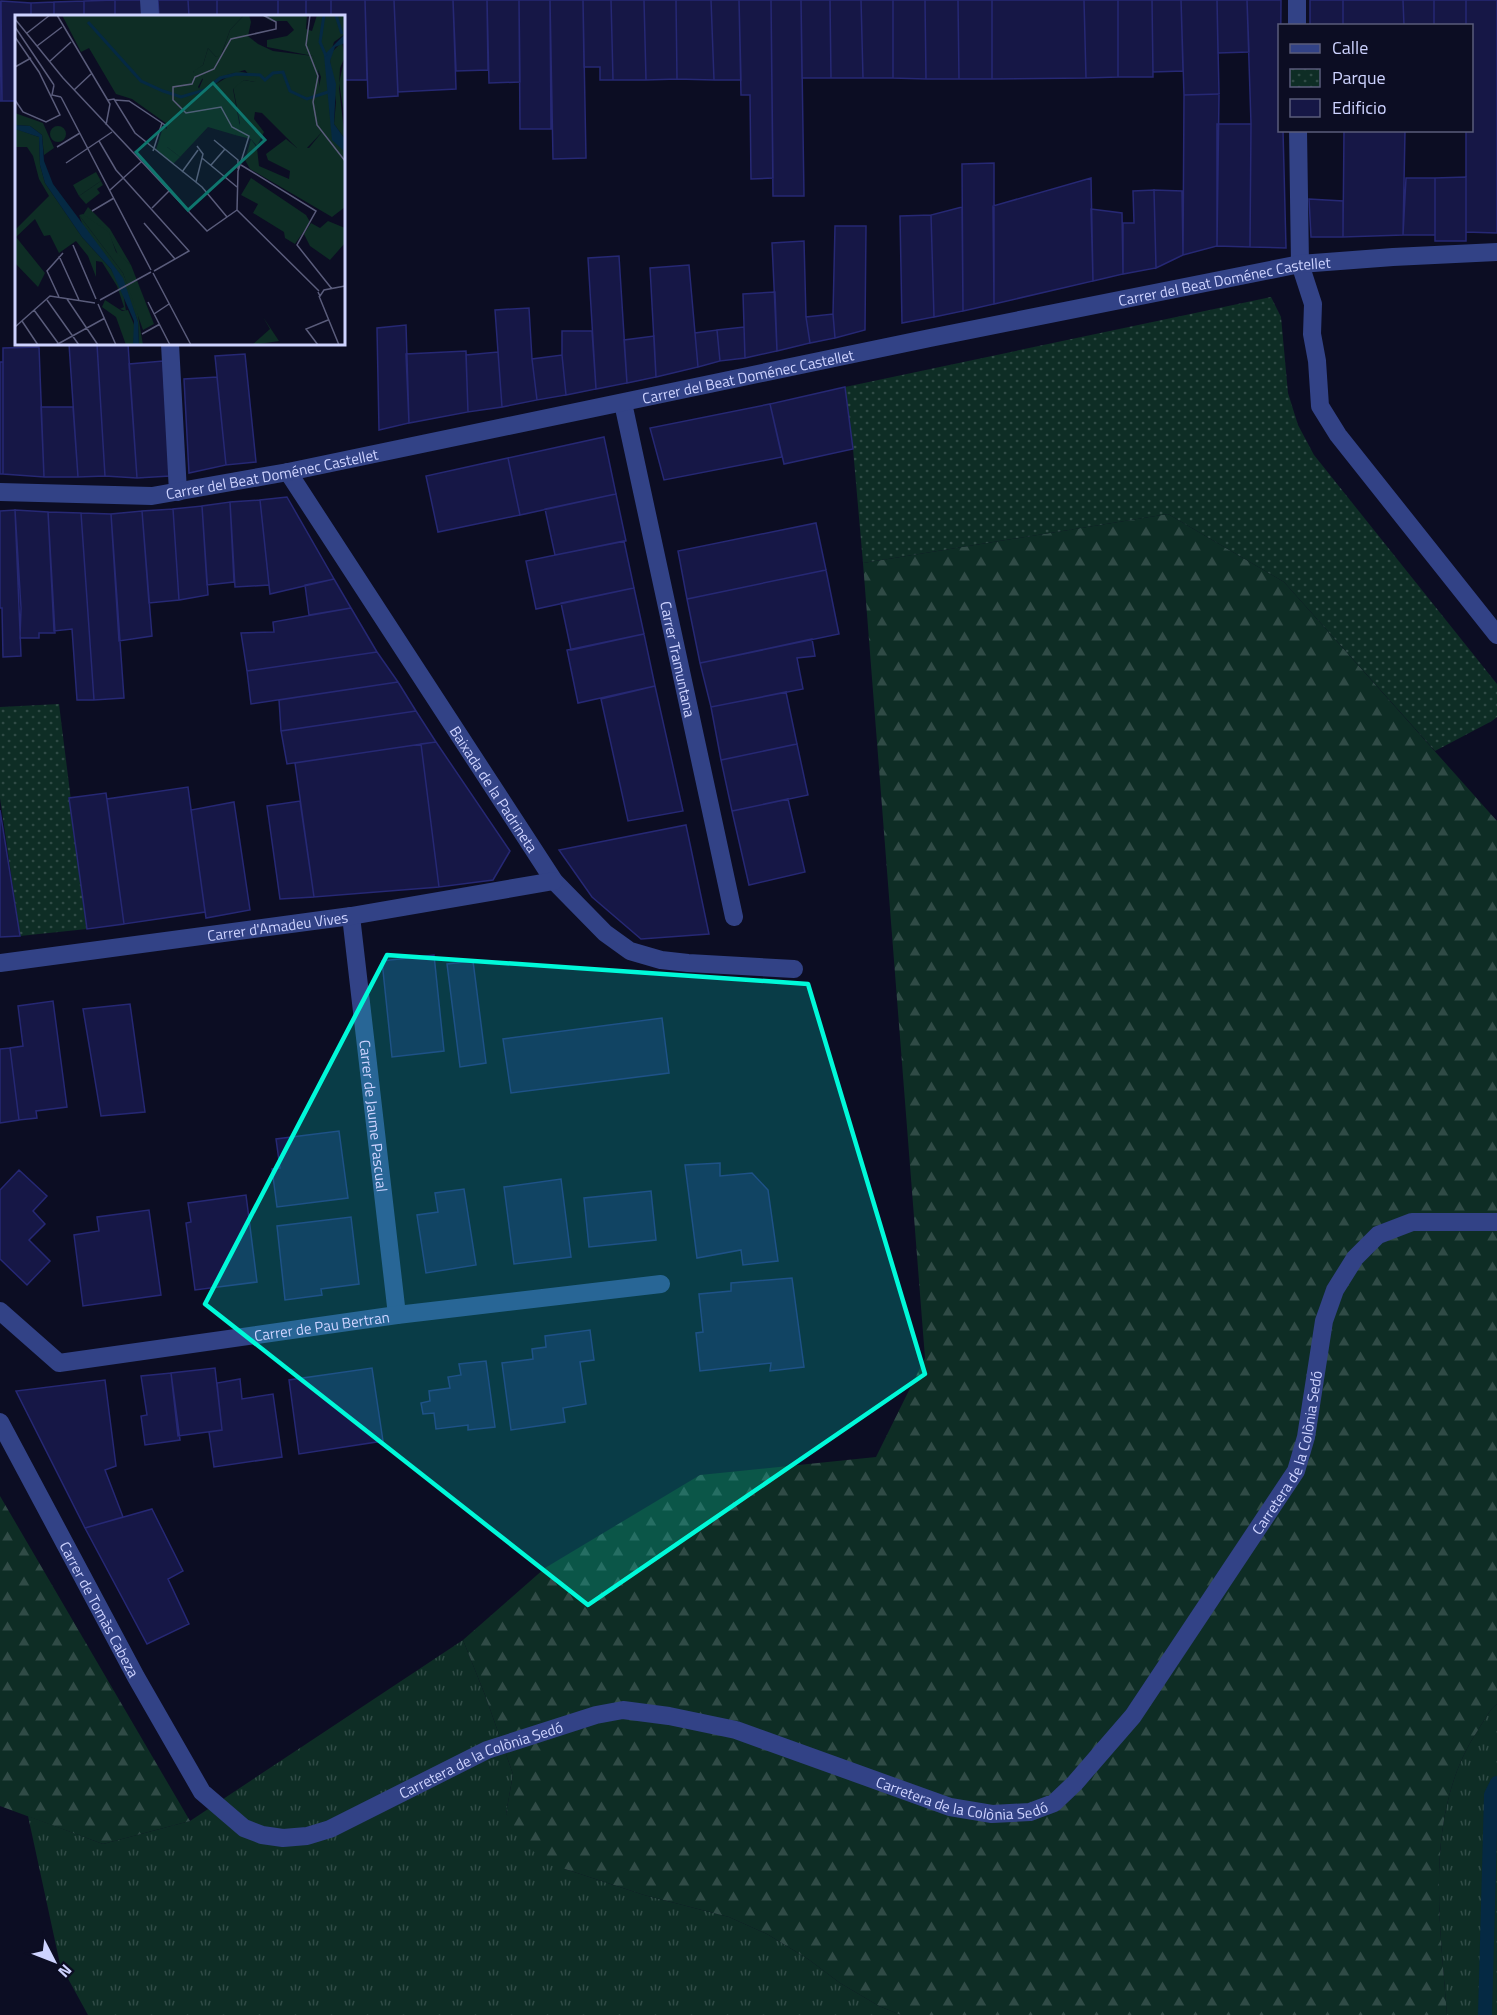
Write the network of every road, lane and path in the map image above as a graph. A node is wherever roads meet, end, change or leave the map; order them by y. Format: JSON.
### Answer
{"nodes":[{"id":1,"x":149,"y":0,"type":"edge"},
{"id":2,"x":1297,"y":0,"type":"edge"},
{"id":3,"x":150,"y":15,"type":"edge"},
{"id":4,"x":1297,"y":24,"type":"edge"},
{"id":5,"x":1298,"y":132,"type":"edge"},
{"id":6,"x":1497,"y":252,"type":"edge"},
{"id":7,"x":1300,"y":264,"type":"junction"},
{"id":8,"x":170,"y":345,"type":"edge"},
{"id":9,"x":623,"y":403,"type":"junction"},
{"id":10,"x":288,"y":472,"type":"junction"},
{"id":11,"x":0,"y":492,"type":"edge"},
{"id":12,"x":178,"y":492,"type":"junction"},
{"id":13,"x":1497,"y":635,"type":"edge"},
{"id":14,"x":554,"y":881,"type":"junction"},
{"id":15,"x":351,"y":916,"type":"junction"},
{"id":16,"x":734,"y":917,"type":"dead end"},
{"id":17,"x":0,"y":963,"type":"edge"},
{"id":18,"x":794,"y":969,"type":"dead end"},
{"id":19,"x":1497,"y":1222,"type":"edge"},
{"id":20,"x":661,"y":1284,"type":"dead end"},
{"id":21,"x":0,"y":1311,"type":"edge"},
{"id":22,"x":397,"y":1315,"type":"junction"},
{"id":23,"x":0,"y":1422,"type":"edge"},
{"id":24,"x":202,"y":1792,"type":"joint"}],
"edges":[{"from":1,"to":3,"type":"street"},
{"from":2,"to":4,"type":"street"},
{"from":5,"to":7,"type":"street"},
{"from":6,"to":7,"type":"street","name":"Carrer del Beat Doménec Castellet"},
{"from":7,"to":9,"type":"street","name":"Carrer del Beat Doménec Castellet"},
{"from":7,"to":13,"type":"street"},
{"from":8,"to":12,"type":"street"},
{"from":9,"to":10,"type":"street","name":"Carrer del Beat Doménec Castellet"},
{"from":9,"to":16,"type":"street","name":"Carrer Tramuntana"},
{"from":10,"to":12,"type":"street","name":"Carrer del Beat Doménec Castellet"},
{"from":10,"to":14,"type":"street","name":"Baixada de la Padrineta"},
{"from":11,"to":12,"type":"street","name":"Carrer del Beat Doménec Castellet"},
{"from":14,"to":15,"type":"street","name":"Carrer d'Amadeu Vives"},
{"from":14,"to":18,"type":"street","name":"Baixada de la Padrineta"},
{"from":15,"to":17,"type":"street","name":"Carrer d'Amadeu Vives"},
{"from":15,"to":22,"type":"street","name":"Carrer de Jaume Pascual"},
{"from":19,"to":24,"type":"street","name":"Carretera de la Colònia Sedó"},
{"from":20,"to":22,"type":"street","name":"Carrer de Pau Bertran"},
{"from":21,"to":22,"type":"street","name":"Carrer de Pau Bertran"},
{"from":23,"to":24,"type":"street","name":"Carrer de Tomàs Cabeza"}]}
